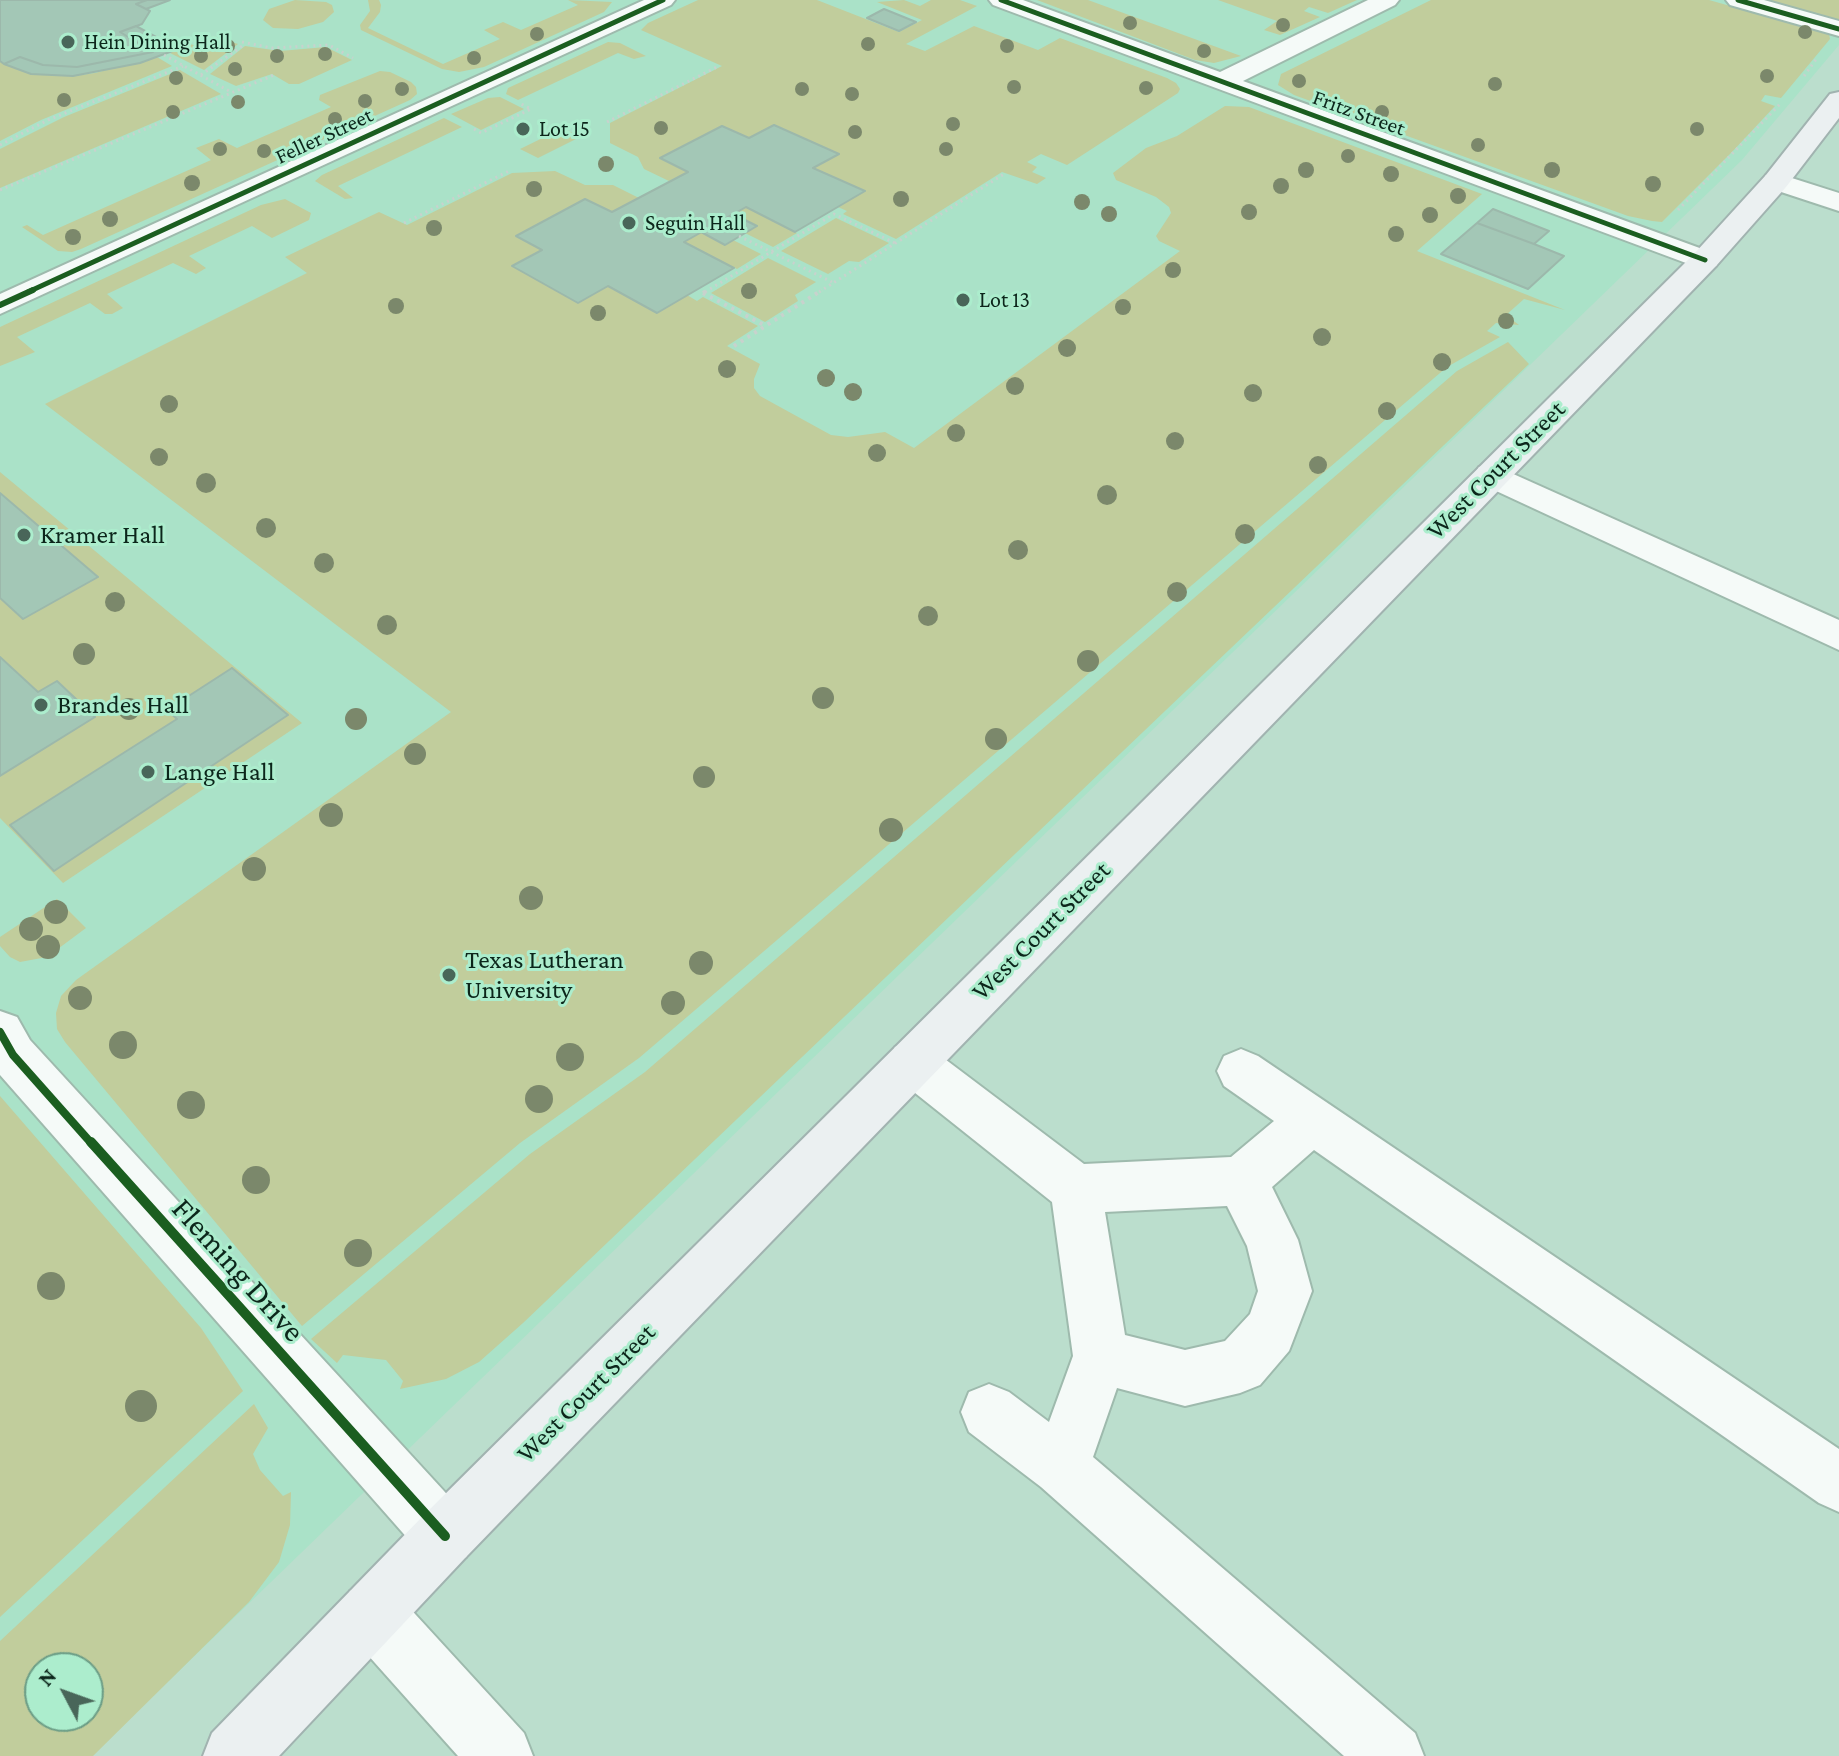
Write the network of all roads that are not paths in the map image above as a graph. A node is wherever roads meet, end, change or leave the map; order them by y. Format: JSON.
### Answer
{"nodes":[{"id":1,"x":1001,"y":0,"type":"edge"},
{"id":2,"x":1387,"y":0,"type":"edge"},
{"id":3,"x":1738,"y":0,"type":"edge"},
{"id":4,"x":659,"y":1,"type":"edge"},
{"id":5,"x":1839,"y":29,"type":"edge"},
{"id":6,"x":1220,"y":82,"type":"junction"},
{"id":7,"x":1839,"y":100,"type":"edge"},
{"id":8,"x":1776,"y":181,"type":"junction"},
{"id":9,"x":1839,"y":202,"type":"edge"},
{"id":10,"x":1705,"y":260,"type":"junction"},
{"id":11,"x":0,"y":305,"type":"edge"},
{"id":12,"x":1491,"y":475,"type":"junction"},
{"id":13,"x":1839,"y":636,"type":"edge"},
{"id":14,"x":0,"y":1032,"type":"edge"},
{"id":15,"x":912,"y":1062,"type":"junction"},
{"id":16,"x":1241,"y":1071,"type":"dead end"},
{"id":17,"x":1312,"y":1120,"type":"junction"},
{"id":18,"x":1241,"y":1181,"type":"junction"},
{"id":19,"x":1076,"y":1189,"type":"junction"},
{"id":20,"x":1101,"y":1356,"type":"junction"},
{"id":21,"x":989,"y":1412,"type":"dead end"},
{"id":22,"x":1061,"y":1467,"type":"junction"},
{"id":23,"x":1837,"y":1476,"type":"edge"},
{"id":24,"x":445,"y":1536,"type":"junction"},
{"id":25,"x":372,"y":1613,"type":"junction"},
{"id":26,"x":235,"y":1756,"type":"edge"},
{"id":27,"x":501,"y":1756,"type":"edge"},
{"id":28,"x":1392,"y":1756,"type":"edge"}],
"edges":[{"from":1,"to":6,"type":"street","name":"Fritz Street"},
{"from":2,"to":6,"type":"street"},
{"from":3,"to":5,"type":"street"},
{"from":4,"to":11,"type":"street","name":"Feller Street"},
{"from":6,"to":10,"type":"street","name":"Fritz Street"},
{"from":7,"to":8,"type":"main road","name":"West Court Street"},
{"from":8,"to":9,"type":"street"},
{"from":8,"to":10,"type":"main road","name":"West Court Street"},
{"from":10,"to":12,"type":"main road","name":"West Court Street"},
{"from":12,"to":13,"type":"street"},
{"from":12,"to":15,"type":"main road","name":"West Court Street"},
{"from":14,"to":24,"type":"street","name":"Fleming Drive"},
{"from":15,"to":19,"type":"street"},
{"from":15,"to":24,"type":"main road","name":"West Court Street"},
{"from":16,"to":17,"type":"street"},
{"from":17,"to":18,"type":"street"},
{"from":17,"to":23,"type":"street"},
{"from":18,"to":19,"type":"street"},
{"from":18,"to":20,"type":"street"},
{"from":19,"to":20,"type":"street"},
{"from":20,"to":22,"type":"street"},
{"from":21,"to":22,"type":"street"},
{"from":22,"to":28,"type":"street"},
{"from":24,"to":25,"type":"main road","name":"West Court Street"},
{"from":25,"to":26,"type":"main road","name":"West Court Street"},
{"from":25,"to":27,"type":"street"}]}
